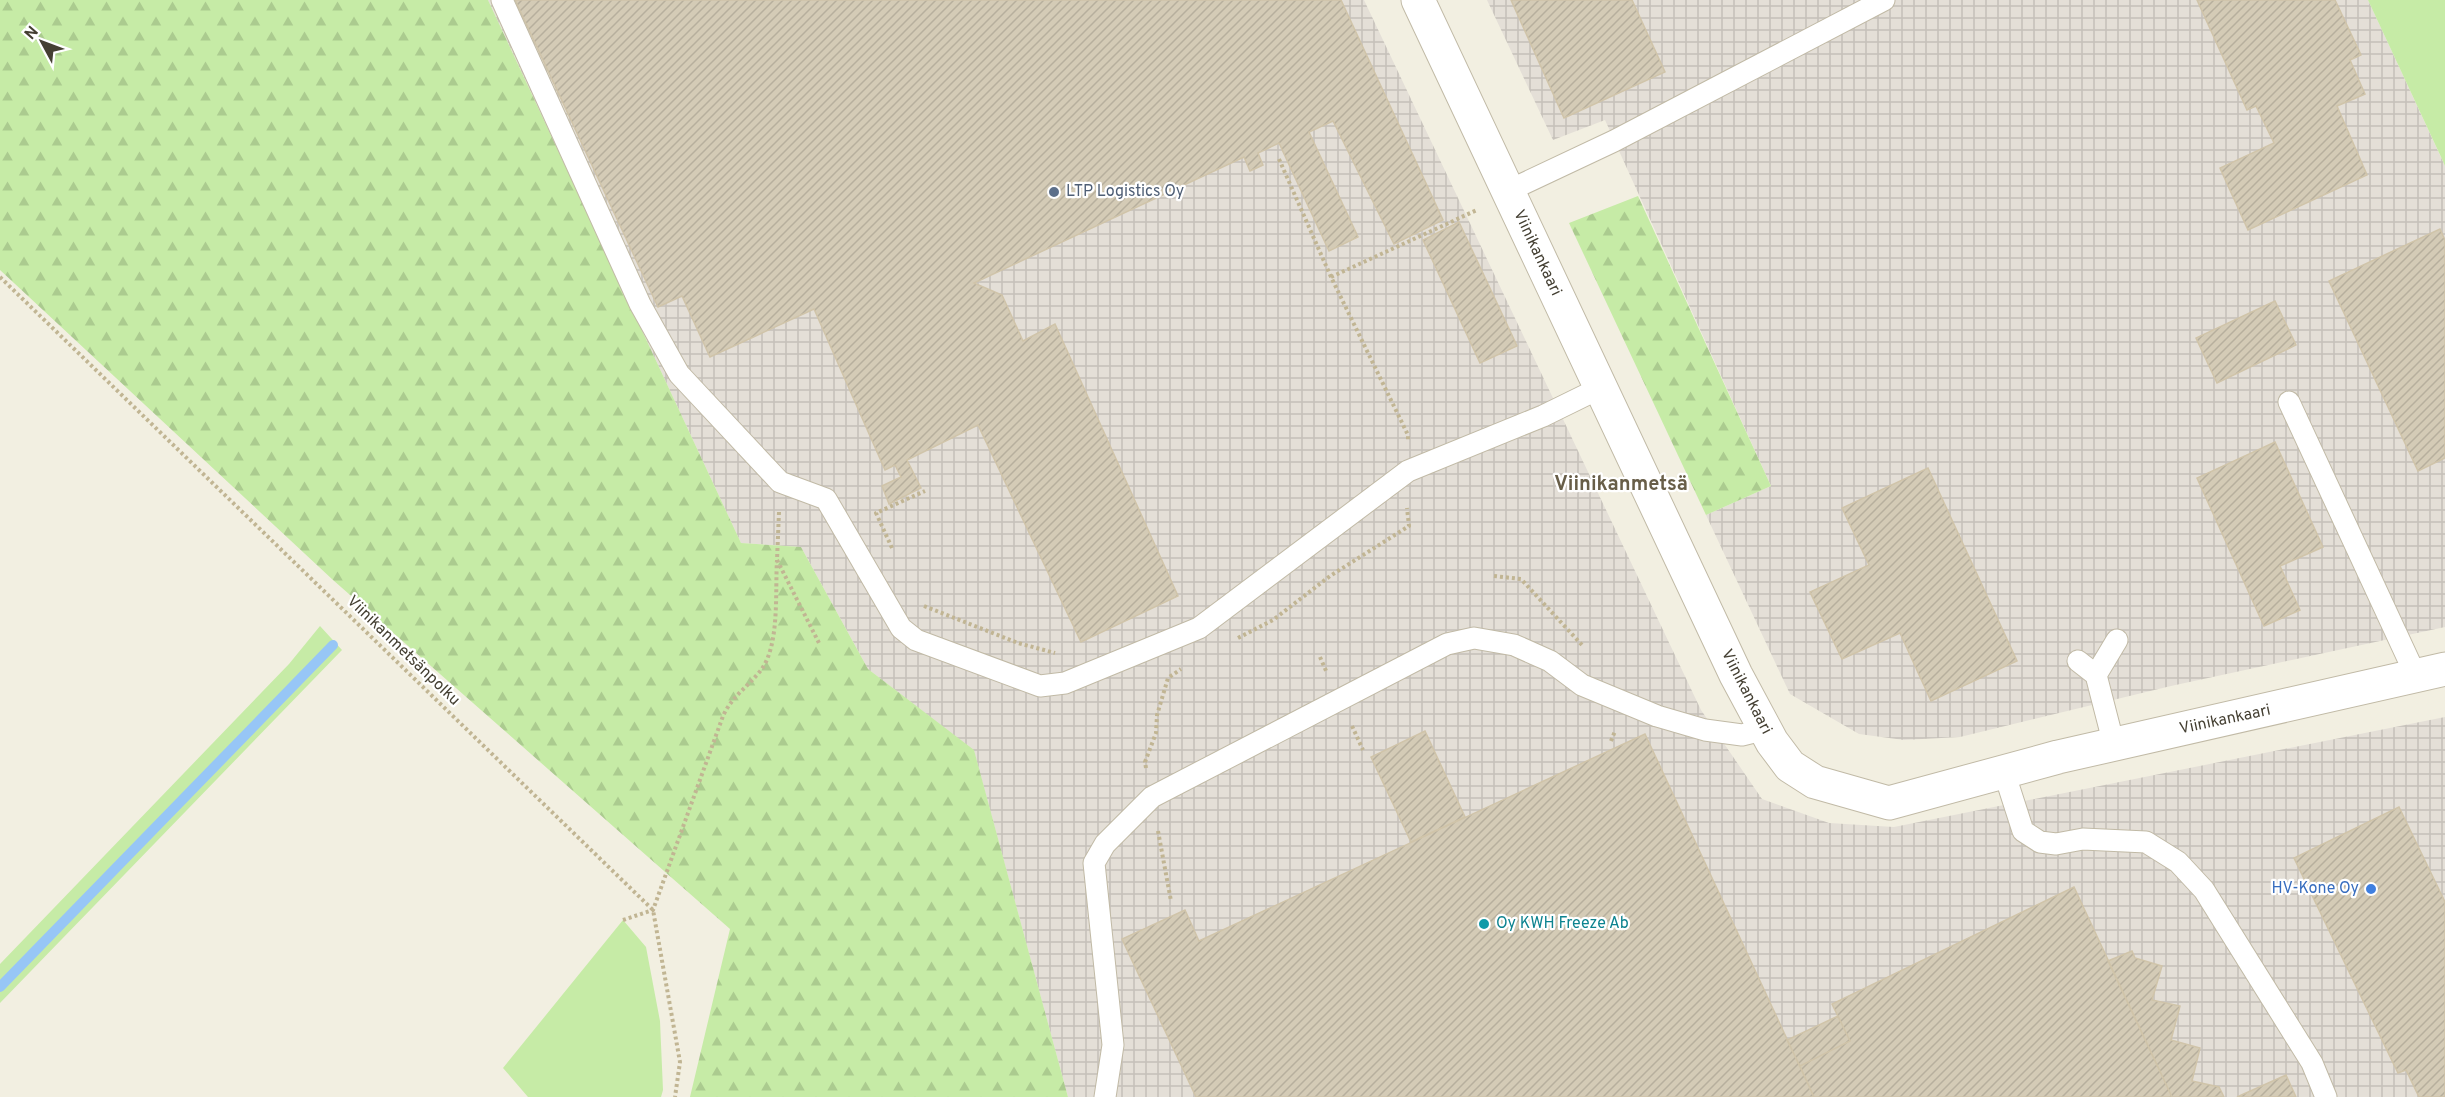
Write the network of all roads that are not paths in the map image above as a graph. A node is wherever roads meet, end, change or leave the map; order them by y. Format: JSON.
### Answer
{"nodes":[{"id":1,"x":502,"y":0,"type":"edge"},
{"id":2,"x":1418,"y":0,"type":"edge"},
{"id":3,"x":1884,"y":0,"type":"edge"},
{"id":4,"x":1508,"y":191,"type":"junction"},
{"id":5,"x":1600,"y":388,"type":"junction"},
{"id":6,"x":2289,"y":402,"type":"dead end"},
{"id":7,"x":2118,"y":640,"type":"dead end"},
{"id":8,"x":2078,"y":661,"type":"dead end"},
{"id":9,"x":2430,"y":673,"type":"edge"},
{"id":10,"x":2096,"y":675,"type":"junction"},
{"id":11,"x":1766,"y":729,"type":"junction"},
{"id":12,"x":2114,"y":745,"type":"junction"},
{"id":13,"x":2004,"y":772,"type":"junction"},
{"id":14,"x":1105,"y":1097,"type":"edge"},
{"id":15,"x":2326,"y":1097,"type":"edge"}],
"edges":[{"from":1,"to":5,"type":"lane"},
{"from":2,"to":4,"type":"street","name":"Viinikankaari"},
{"from":3,"to":4,"type":"lane"},
{"from":4,"to":5,"type":"street","name":"Viinikankaari"},
{"from":5,"to":11,"type":"street","name":"Viinikankaari"},
{"from":6,"to":9,"type":"lane"},
{"from":7,"to":10,"type":"lane"},
{"from":8,"to":10,"type":"lane"},
{"from":9,"to":12,"type":"street","name":"Viinikankaari"},
{"from":10,"to":12,"type":"lane"},
{"from":11,"to":13,"type":"street","name":"Viinikankaari"},
{"from":11,"to":14,"type":"lane"},
{"from":12,"to":13,"type":"street","name":"Viinikankaari"},
{"from":13,"to":15,"type":"lane"}]}
